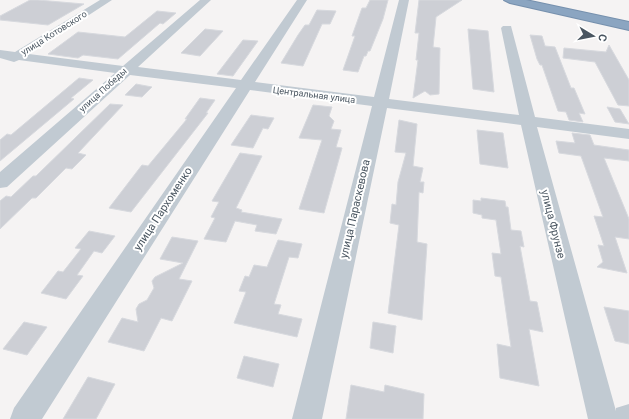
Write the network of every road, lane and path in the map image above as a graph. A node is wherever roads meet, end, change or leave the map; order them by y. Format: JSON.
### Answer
{"nodes":[{"id":1,"x":108,"y":0,"type":"edge"},
{"id":2,"x":206,"y":0,"type":"edge"},
{"id":3,"x":302,"y":0,"type":"edge"},
{"id":4,"x":404,"y":0,"type":"edge"},
{"id":5,"x":510,"y":0,"type":"edge"},
{"id":6,"x":519,"y":0,"type":"edge"},
{"id":7,"x":629,"y":25,"type":"edge"},
{"id":8,"x":507,"y":28,"type":"dead end"},
{"id":9,"x":0,"y":54,"type":"edge"},
{"id":10,"x":18,"y":56,"type":"junction"},
{"id":11,"x":0,"y":67,"type":"edge"},
{"id":12,"x":125,"y":70,"type":"junction"},
{"id":13,"x":244,"y":86,"type":"junction"},
{"id":14,"x":379,"y":103,"type":"junction"},
{"id":15,"x":528,"y":122,"type":"junction"},
{"id":16,"x":629,"y":134,"type":"edge"},
{"id":17,"x":0,"y":182,"type":"edge"},
{"id":18,"x":25,"y":419,"type":"edge"},
{"id":19,"x":307,"y":419,"type":"edge"},
{"id":20,"x":603,"y":419,"type":"edge"}],
"edges":[{"from":1,"to":10,"type":"street","name":"улица Котовского"},
{"from":2,"to":12,"type":"street","name":"улица Победы"},
{"from":3,"to":13,"type":"street","name":"улица Пархоменко"},
{"from":4,"to":14,"type":"street","name":"улица Параскевова"},
{"from":5,"to":7,"type":"highway"},
{"from":6,"to":7,"type":"highway"},
{"from":8,"to":15,"type":"street","name":"улица Фрунзе"},
{"from":9,"to":10,"type":"street","name":"Центральная улица"},
{"from":10,"to":11,"type":"street","name":"улица Котовского"},
{"from":10,"to":12,"type":"street","name":"Центральная улица"},
{"from":12,"to":13,"type":"street","name":"Центральная улица"},
{"from":12,"to":17,"type":"street","name":"улица Победы"},
{"from":13,"to":14,"type":"street","name":"Центральная улица"},
{"from":13,"to":18,"type":"street","name":"улица Пархоменко"},
{"from":14,"to":15,"type":"street","name":"Центральная улица"},
{"from":14,"to":19,"type":"street","name":"улица Параскевова"},
{"from":15,"to":16,"type":"street","name":"Центральная улица"},
{"from":15,"to":20,"type":"street","name":"улица Фрунзе"}]}
